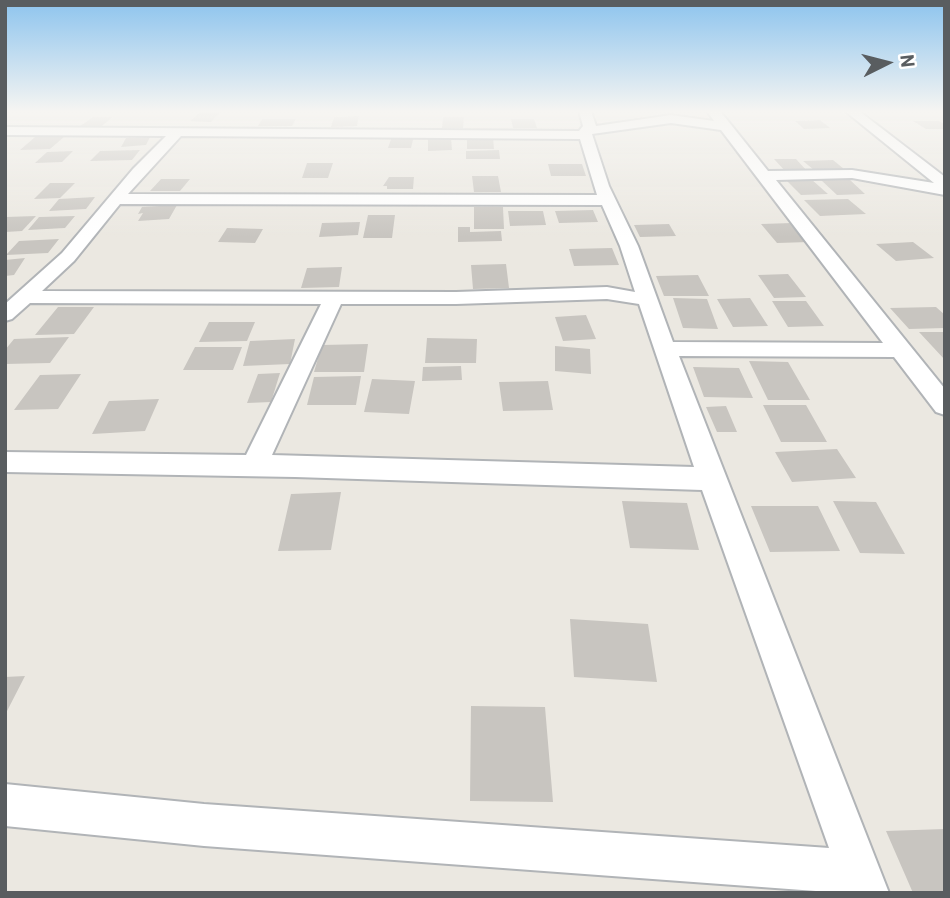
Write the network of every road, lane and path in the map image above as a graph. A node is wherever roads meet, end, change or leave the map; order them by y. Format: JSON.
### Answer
{"nodes":[{"id":1,"x":157,"y":153,"type":"edge"},
{"id":2,"x":594,"y":153,"type":"edge"},
{"id":3,"x":747,"y":153,"type":"edge"},
{"id":4,"x":902,"y":153,"type":"edge"},
{"id":5,"x":765,"y":176,"type":"junction"},
{"id":6,"x":945,"y":188,"type":"edge"},
{"id":7,"x":117,"y":200,"type":"junction"},
{"id":8,"x":607,"y":200,"type":"junction"},
{"id":9,"x":24,"y":297,"type":"junction"},
{"id":10,"x":334,"y":298,"type":"junction"},
{"id":11,"x":648,"y":300,"type":"junction"},
{"id":12,"x":5,"y":315,"type":"edge"},
{"id":13,"x":665,"y":349,"type":"junction"},
{"id":14,"x":899,"y":350,"type":"junction"},
{"id":15,"x":945,"y":406,"type":"edge"},
{"id":16,"x":5,"y":462,"type":"edge"},
{"id":17,"x":254,"y":465,"type":"junction"},
{"id":18,"x":712,"y":479,"type":"junction"},
{"id":19,"x":5,"y":805,"type":"edge"},
{"id":20,"x":864,"y":882,"type":"edge"}],
"edges":[{"from":1,"to":7,"type":"street"},
{"from":2,"to":8,"type":"street"},
{"from":3,"to":5,"type":"street"},
{"from":4,"to":6,"type":"street"},
{"from":5,"to":6,"type":"street"},
{"from":5,"to":14,"type":"street"},
{"from":7,"to":8,"type":"street"},
{"from":7,"to":9,"type":"street"},
{"from":8,"to":11,"type":"street"},
{"from":9,"to":10,"type":"street"},
{"from":9,"to":12,"type":"street"},
{"from":10,"to":11,"type":"street"},
{"from":10,"to":17,"type":"street"},
{"from":11,"to":13,"type":"street"},
{"from":13,"to":14,"type":"street"},
{"from":13,"to":18,"type":"street"},
{"from":14,"to":15,"type":"street"},
{"from":16,"to":17,"type":"street"},
{"from":17,"to":18,"type":"street"},
{"from":18,"to":20,"type":"street"},
{"from":19,"to":20,"type":"street"}]}
